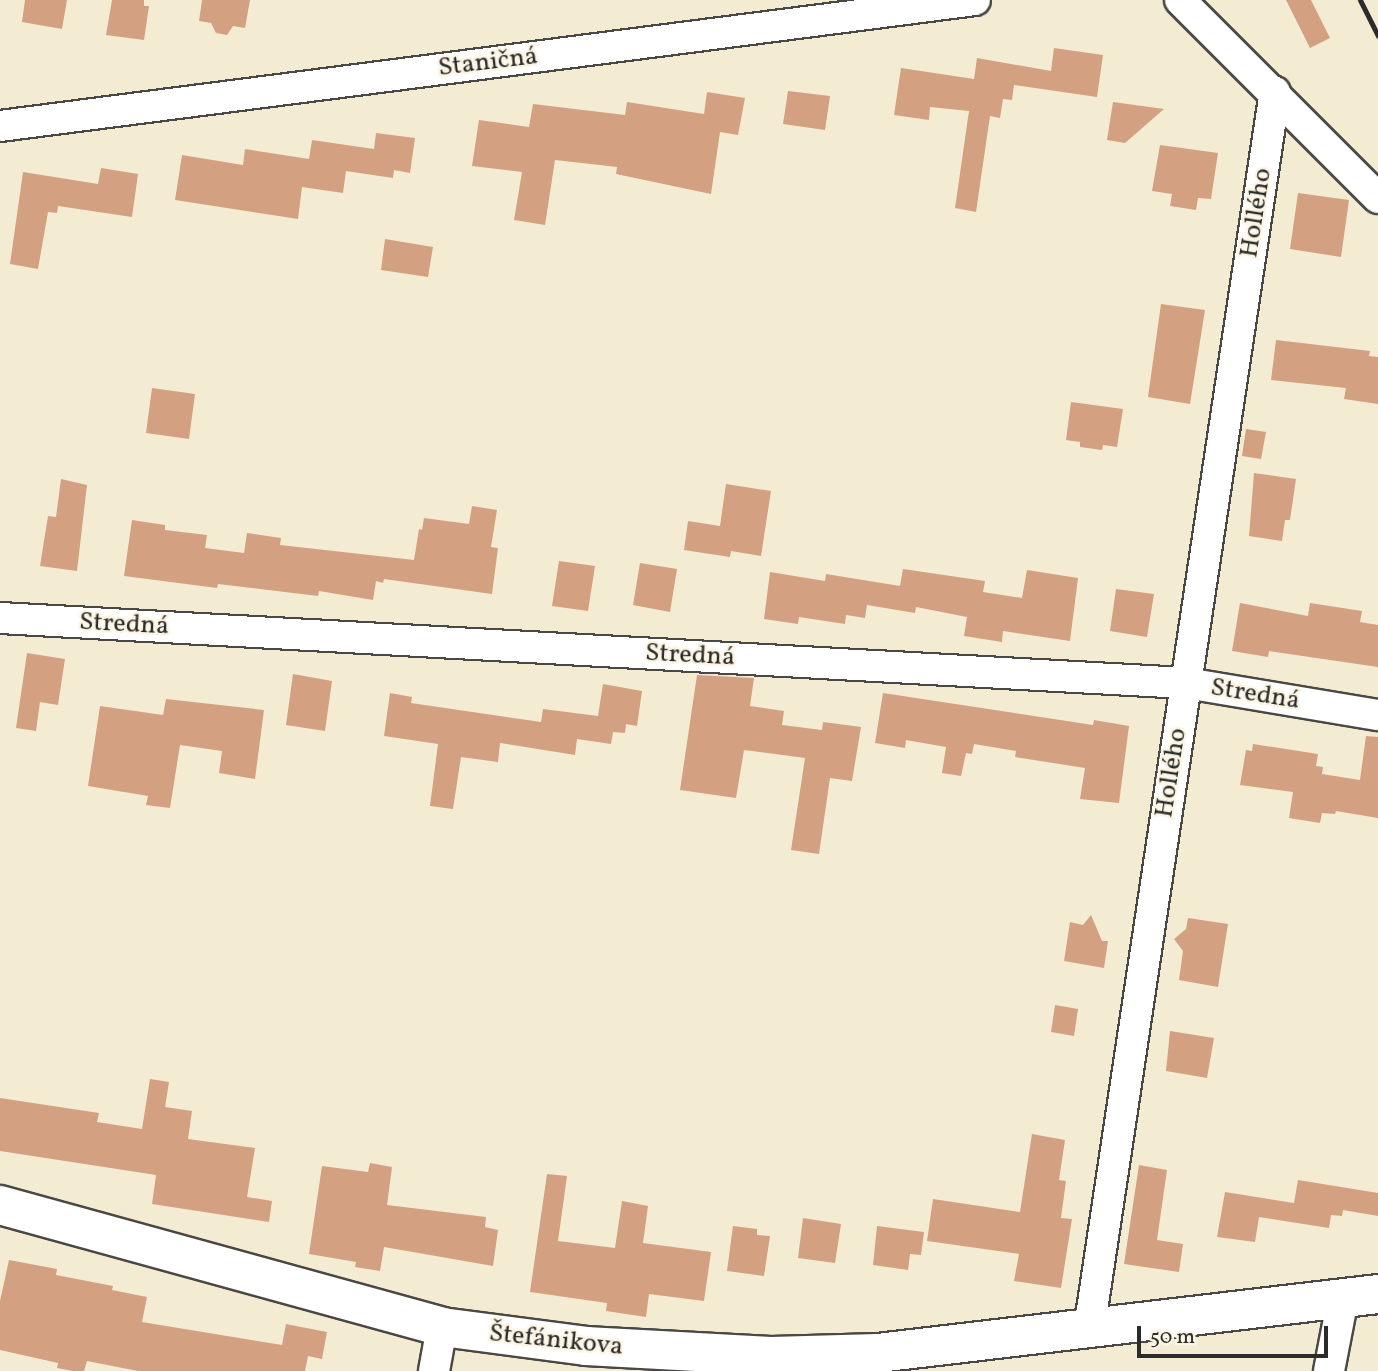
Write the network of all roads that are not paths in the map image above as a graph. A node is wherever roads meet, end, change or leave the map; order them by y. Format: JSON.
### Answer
{"nodes":[{"id":1,"x":975,"y":0,"type":"edge"},
{"id":2,"x":1180,"y":0,"type":"edge"},
{"id":3,"x":1275,"y":92,"type":"junction"},
{"id":4,"x":0,"y":125,"type":"edge"},
{"id":5,"x":1378,"y":198,"type":"edge"},
{"id":6,"x":0,"y":618,"type":"edge"},
{"id":7,"x":1186,"y":683,"type":"junction"},
{"id":8,"x":1378,"y":715,"type":"edge"},
{"id":9,"x":0,"y":1205,"type":"edge"},
{"id":10,"x":1360,"y":1296,"type":"edge"},
{"id":11,"x":442,"y":1327,"type":"junction"},
{"id":12,"x":1089,"y":1330,"type":"junction"},
{"id":13,"x":434,"y":1371,"type":"edge"},
{"id":14,"x":1329,"y":1371,"type":"edge"}],
"edges":[{"from":1,"to":4,"type":"street","name":"Staničná"},
{"from":2,"to":3,"type":"street"},
{"from":3,"to":5,"type":"street"},
{"from":3,"to":7,"type":"street","name":"Hollého"},
{"from":6,"to":7,"type":"street","name":"Stredná"},
{"from":7,"to":8,"type":"street","name":"Stredná"},
{"from":7,"to":12,"type":"street","name":"Hollého"},
{"from":9,"to":11,"type":"main road","name":"Štefánikova"},
{"from":10,"to":12,"type":"main road","name":"Štefánikova"},
{"from":10,"to":14,"type":"street"},
{"from":11,"to":12,"type":"main road","name":"Štefánikova"},
{"from":11,"to":13,"type":"street"}]}
